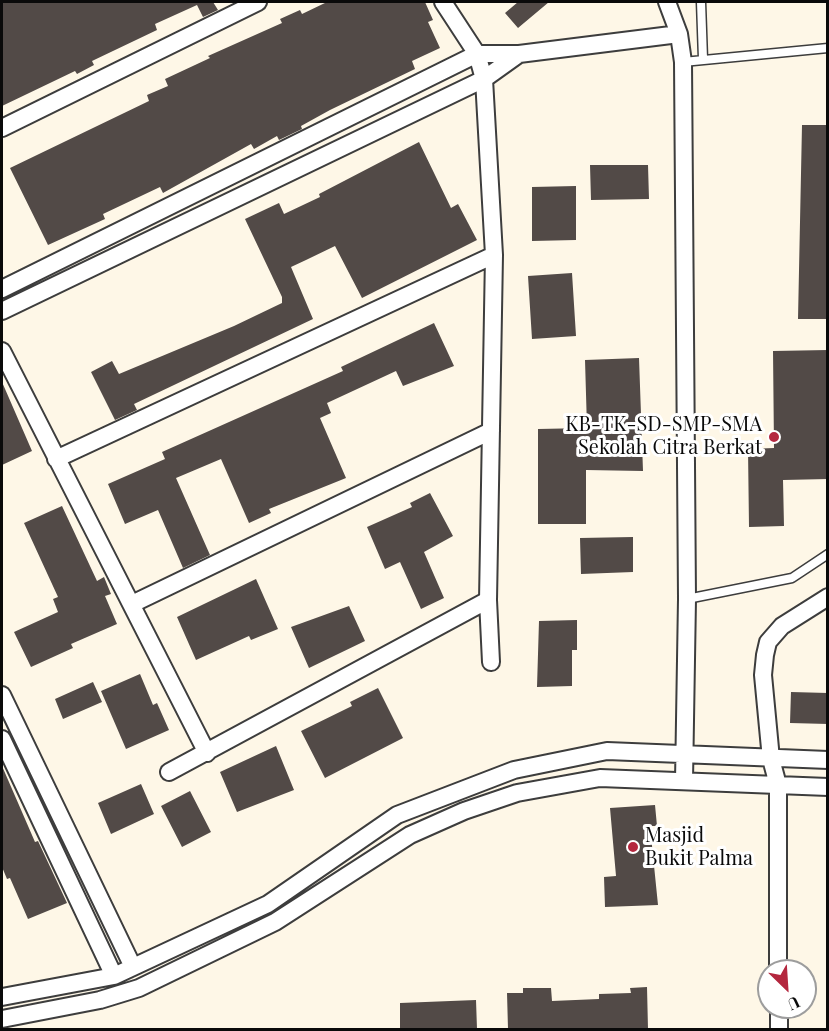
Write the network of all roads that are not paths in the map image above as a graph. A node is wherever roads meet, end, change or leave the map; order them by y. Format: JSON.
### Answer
{"nodes":[{"id":1,"x":258,"y":2,"type":"edge"},
{"id":2,"x":443,"y":2,"type":"edge"},
{"id":3,"x":667,"y":2,"type":"edge"},
{"id":4,"x":701,"y":2,"type":"edge"},
{"id":5,"x":680,"y":34,"type":"junction"},
{"id":6,"x":828,"y":48,"type":"edge"},
{"id":7,"x":477,"y":54,"type":"junction"},
{"id":8,"x":519,"y":54,"type":"junction"},
{"id":9,"x":704,"y":59,"type":"junction"},
{"id":10,"x":683,"y":62,"type":"junction"},
{"id":11,"x":484,"y":78,"type":"junction"},
{"id":12,"x":2,"y":128,"type":"edge"},
{"id":13,"x":494,"y":255,"type":"junction"},
{"id":14,"x":2,"y":289,"type":"edge"},
{"id":15,"x":2,"y":311,"type":"edge"},
{"id":16,"x":2,"y":351,"type":"edge"},
{"id":17,"x":491,"y":431,"type":"junction"},
{"id":18,"x":56,"y":459,"type":"junction"},
{"id":19,"x":828,"y":554,"type":"edge"},
{"id":20,"x":828,"y":597,"type":"edge"},
{"id":21,"x":687,"y":598,"type":"junction"},
{"id":22,"x":488,"y":600,"type":"junction"},
{"id":23,"x":132,"y":604,"type":"junction"},
{"id":24,"x":491,"y":662,"type":"dead end"},
{"id":25,"x":2,"y":695,"type":"edge"},
{"id":26,"x":2,"y":740,"type":"edge"},
{"id":27,"x":207,"y":753,"type":"junction"},
{"id":28,"x":683,"y":754,"type":"junction"},
{"id":29,"x":771,"y":759,"type":"junction"},
{"id":30,"x":828,"y":760,"type":"edge"},
{"id":31,"x":169,"y":772,"type":"dead end"},
{"id":32,"x":684,"y":782,"type":"junction"},
{"id":33,"x":778,"y":785,"type":"junction"},
{"id":34,"x":828,"y":787,"type":"edge"},
{"id":35,"x":397,"y":815,"type":"junction"},
{"id":36,"x":410,"y":835,"type":"junction"},
{"id":37,"x":778,"y":959,"type":"edge"},
{"id":38,"x":133,"y":967,"type":"junction"},
{"id":39,"x":114,"y":976,"type":"junction"},
{"id":40,"x":2,"y":997,"type":"edge"},
{"id":41,"x":2,"y":1019,"type":"edge"}],
"edges":[{"from":1,"to":12,"type":"street"},
{"from":2,"to":7,"type":"street"},
{"from":3,"to":5,"type":"street"},
{"from":4,"to":9,"type":"lane"},
{"from":5,"to":8,"type":"street"},
{"from":5,"to":10,"type":"street"},
{"from":6,"to":9,"type":"lane"},
{"from":7,"to":8,"type":"street"},
{"from":7,"to":11,"type":"street"},
{"from":7,"to":14,"type":"street"},
{"from":8,"to":11,"type":"street"},
{"from":9,"to":10,"type":"lane"},
{"from":10,"to":21,"type":"street"},
{"from":11,"to":13,"type":"street"},
{"from":11,"to":15,"type":"street"},
{"from":13,"to":17,"type":"street"},
{"from":13,"to":18,"type":"street"},
{"from":16,"to":18,"type":"street"},
{"from":17,"to":22,"type":"street"},
{"from":17,"to":23,"type":"street"},
{"from":18,"to":23,"type":"street"},
{"from":19,"to":21,"type":"lane"},
{"from":20,"to":29,"type":"street"},
{"from":21,"to":28,"type":"street"},
{"from":22,"to":24,"type":"street"},
{"from":22,"to":27,"type":"street"},
{"from":23,"to":27,"type":"street"},
{"from":25,"to":38,"type":"street"},
{"from":26,"to":39,"type":"street"},
{"from":27,"to":31,"type":"street"},
{"from":28,"to":29,"type":"street"},
{"from":28,"to":32,"type":"street"},
{"from":28,"to":35,"type":"street"},
{"from":29,"to":30,"type":"street"},
{"from":29,"to":33,"type":"street"},
{"from":32,"to":33,"type":"street"},
{"from":32,"to":36,"type":"street"},
{"from":33,"to":34,"type":"street"},
{"from":33,"to":37,"type":"street"},
{"from":35,"to":36,"type":"street"},
{"from":35,"to":38,"type":"street"},
{"from":36,"to":41,"type":"street"},
{"from":38,"to":39,"type":"street"},
{"from":39,"to":40,"type":"street"}]}
